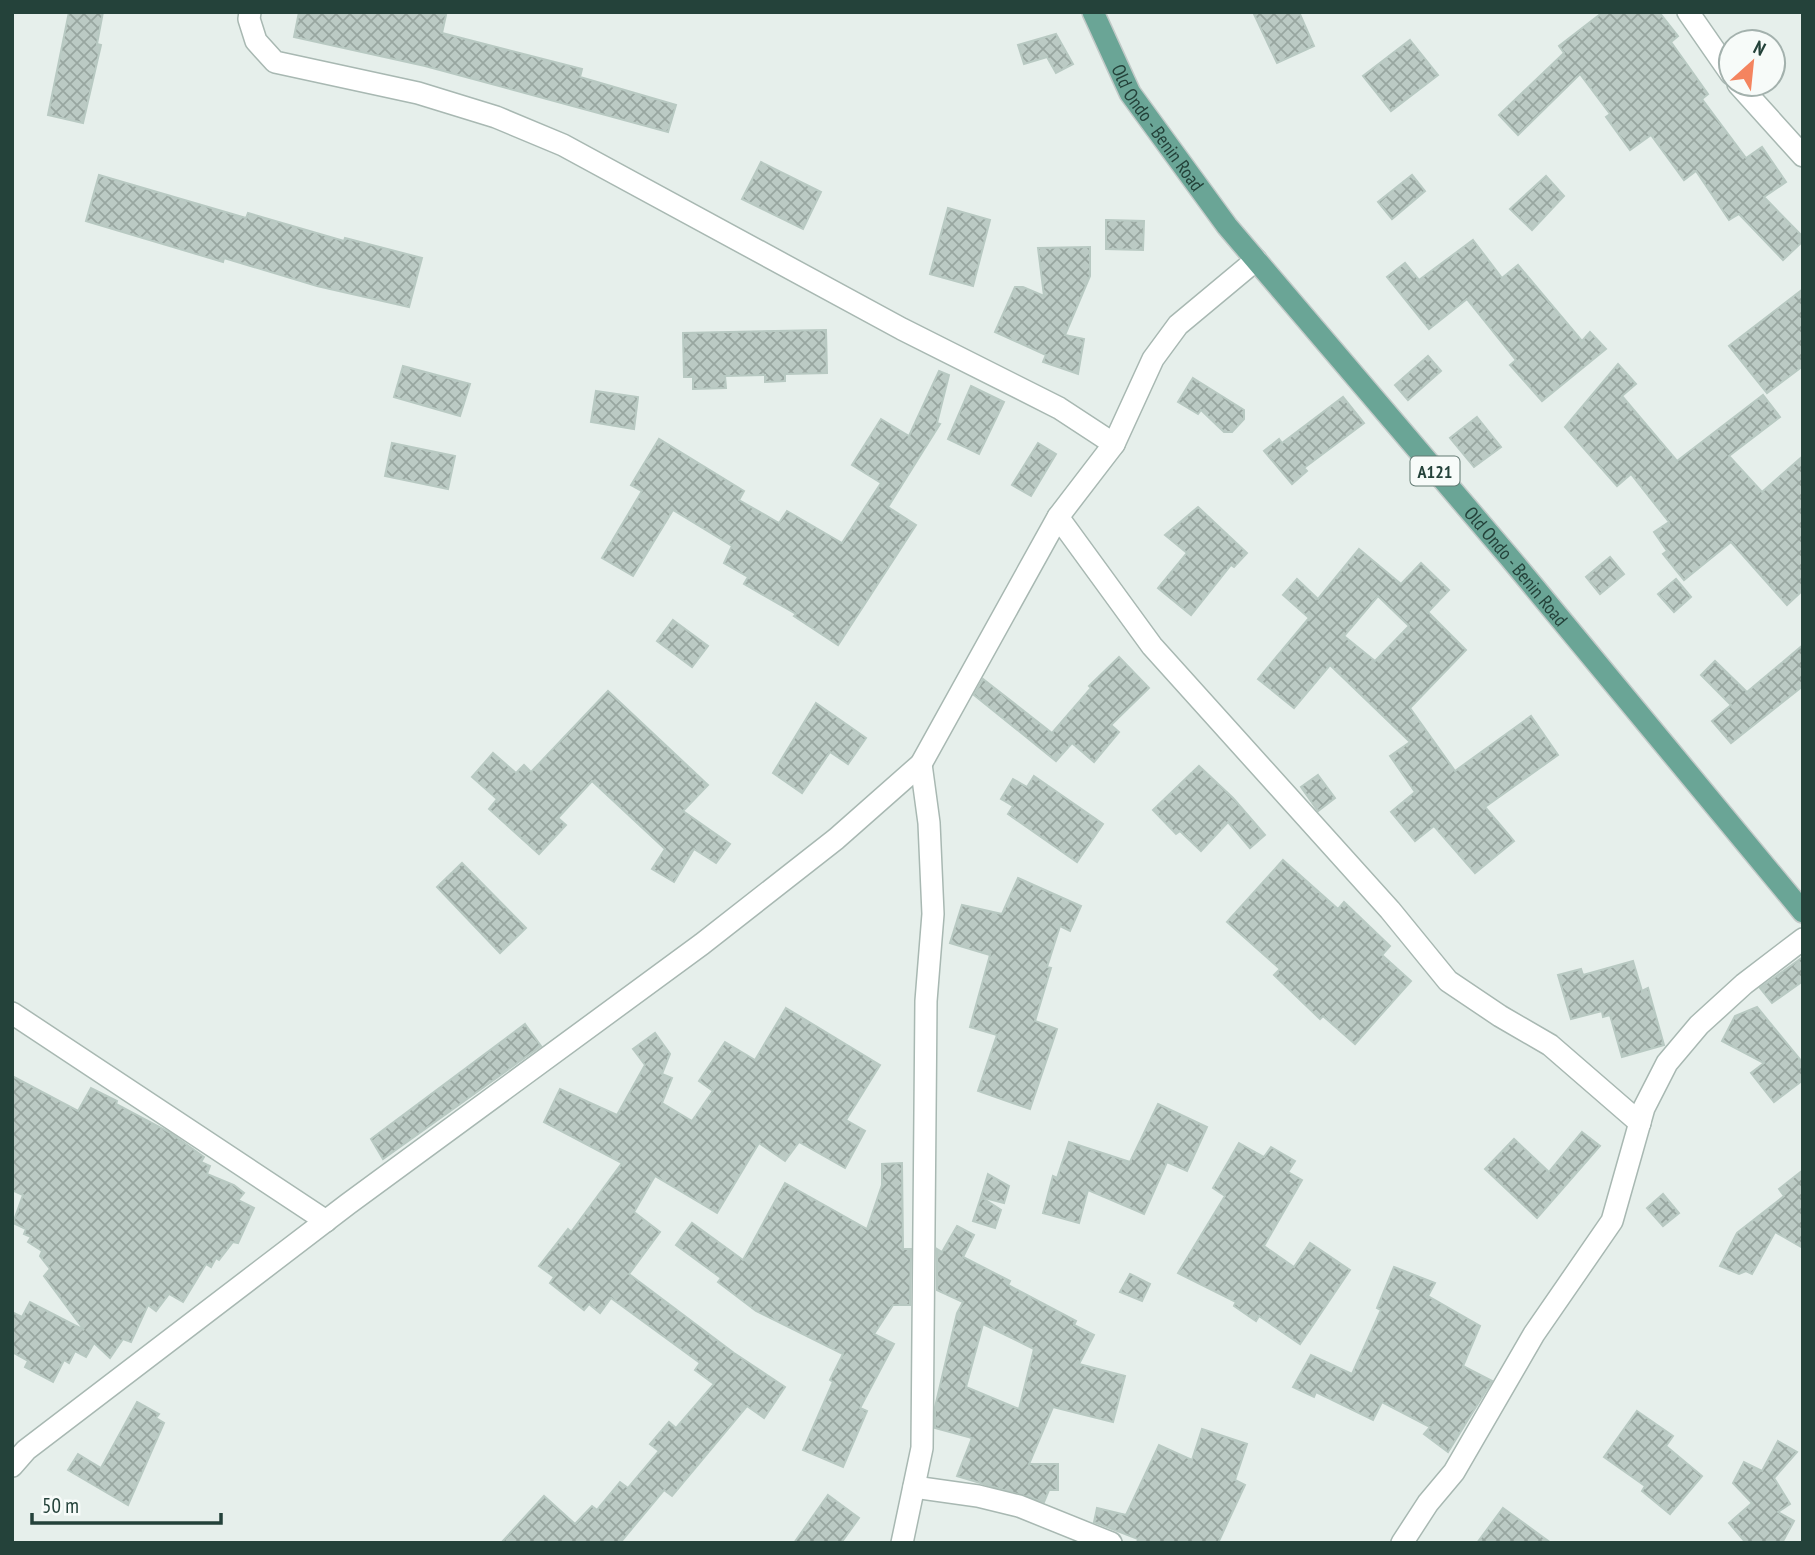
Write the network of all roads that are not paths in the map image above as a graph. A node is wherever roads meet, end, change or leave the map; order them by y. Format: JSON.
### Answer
{"nodes":[{"id":1,"x":250,"y":12,"type":"edge"},
{"id":2,"x":1093,"y":12,"type":"edge"},
{"id":3,"x":1688,"y":12,"type":"edge"},
{"id":4,"x":1717,"y":54,"type":"edge"},
{"id":5,"x":1751,"y":98,"type":"edge"},
{"id":6,"x":1803,"y":156,"type":"edge"},
{"id":7,"x":1256,"y":260,"type":"junction"},
{"id":8,"x":1114,"y":444,"type":"junction"},
{"id":9,"x":1058,"y":517,"type":"junction"},
{"id":10,"x":921,"y":764,"type":"junction"},
{"id":11,"x":1803,"y":912,"type":"edge"},
{"id":12,"x":1803,"y":939,"type":"edge"},
{"id":13,"x":12,"y":1013,"type":"edge"},
{"id":14,"x":1640,"y":1123,"type":"junction"},
{"id":15,"x":326,"y":1221,"type":"junction"},
{"id":16,"x":12,"y":1466,"type":"edge"},
{"id":17,"x":914,"y":1487,"type":"junction"},
{"id":18,"x":902,"y":1543,"type":"edge"},
{"id":19,"x":1111,"y":1543,"type":"edge"},
{"id":20,"x":1402,"y":1543,"type":"edge"}],
"edges":[{"from":1,"to":8,"type":"street"},
{"from":2,"to":7,"type":"main road","name":"Old Ondo - Benin Road","number":"A121"},
{"from":3,"to":4,"type":"street"},
{"from":5,"to":6,"type":"street"},
{"from":7,"to":8,"type":"street"},
{"from":7,"to":11,"type":"main road","name":"Old Ondo - Benin Road","number":"A121"},
{"from":8,"to":9,"type":"street"},
{"from":9,"to":10,"type":"street"},
{"from":9,"to":14,"type":"street"},
{"from":10,"to":15,"type":"street"},
{"from":10,"to":17,"type":"street"},
{"from":12,"to":14,"type":"street"},
{"from":13,"to":15,"type":"street"},
{"from":14,"to":20,"type":"street"},
{"from":15,"to":16,"type":"street"},
{"from":17,"to":18,"type":"street"},
{"from":17,"to":19,"type":"street"}]}
